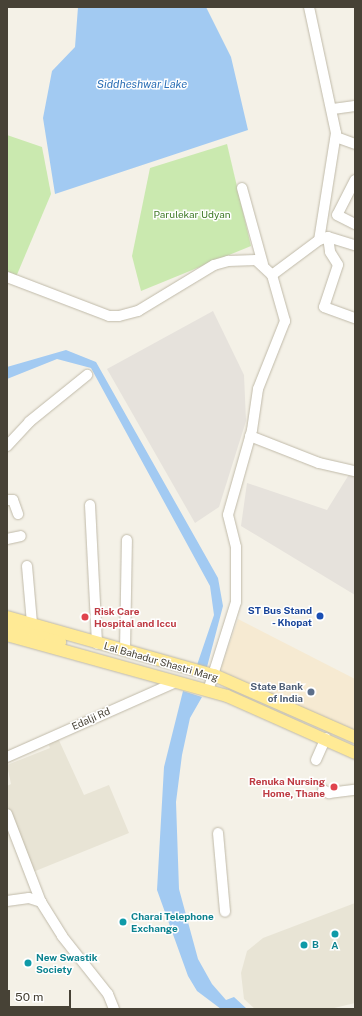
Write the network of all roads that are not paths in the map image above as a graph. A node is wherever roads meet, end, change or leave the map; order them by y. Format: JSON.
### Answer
{"nodes":[{"id":1,"x":309,"y":7,"type":"edge"},
{"id":2,"x":355,"y":106,"type":"edge"},
{"id":3,"x":333,"y":109,"type":"junction"},
{"id":4,"x":336,"y":137,"type":"junction"},
{"id":5,"x":355,"y":144,"type":"edge"},
{"id":6,"x":355,"y":180,"type":"edge"},
{"id":7,"x":242,"y":188,"type":"dead end"},
{"id":8,"x":355,"y":224,"type":"edge"},
{"id":9,"x":323,"y":239,"type":"junction"},
{"id":10,"x":355,"y":245,"type":"edge"},
{"id":11,"x":263,"y":264,"type":"junction"},
{"id":12,"x":272,"y":274,"type":"junction"},
{"id":13,"x":7,"y":277,"type":"edge"},
{"id":14,"x":355,"y":316,"type":"edge"},
{"id":15,"x":87,"y":375,"type":"dead end"},
{"id":16,"x":250,"y":436,"type":"junction"},
{"id":17,"x":7,"y":446,"type":"edge"},
{"id":18,"x":355,"y":472,"type":"edge"},
{"id":19,"x":7,"y":500,"type":"edge"},
{"id":20,"x":90,"y":505,"type":"dead end"},
{"id":21,"x":18,"y":514,"type":"dead end"},
{"id":22,"x":21,"y":536,"type":"dead end"},
{"id":23,"x":7,"y":539,"type":"edge"},
{"id":24,"x":127,"y":540,"type":"dead end"},
{"id":25,"x":27,"y":566,"type":"dead end"},
{"id":26,"x":7,"y":617,"type":"edge"},
{"id":27,"x":32,"y":623,"type":"junction"},
{"id":28,"x":7,"y":628,"type":"edge"},
{"id":29,"x":7,"y":634,"type":"edge"},
{"id":30,"x":97,"y":644,"type":"junction"},
{"id":31,"x":125,"y":650,"type":"junction"},
{"id":32,"x":108,"y":653,"type":"junction"},
{"id":33,"x":120,"y":664,"type":"junction"},
{"id":34,"x":214,"y":676,"type":"junction"},
{"id":35,"x":176,"y":682,"type":"junction"},
{"id":36,"x":208,"y":691,"type":"junction"},
{"id":37,"x":355,"y":737,"type":"edge"},
{"id":38,"x":326,"y":738,"type":"junction"},
{"id":39,"x":355,"y":753,"type":"edge"},
{"id":40,"x":7,"y":756,"type":"edge"},
{"id":41,"x":316,"y":760,"type":"dead end"},
{"id":42,"x":323,"y":790,"type":"dead end"},
{"id":43,"x":355,"y":790,"type":"edge"},
{"id":44,"x":7,"y":814,"type":"edge"},
{"id":45,"x":218,"y":832,"type":"dead end"},
{"id":46,"x":7,"y":901,"type":"edge"},
{"id":47,"x":42,"y":902,"type":"junction"},
{"id":48,"x":225,"y":912,"type":"dead end"},
{"id":49,"x":114,"y":1009,"type":"edge"}],
"edges":[{"from":1,"to":3,"type":"street"},
{"from":2,"to":3,"type":"street"},
{"from":3,"to":4,"type":"street"},
{"from":4,"to":5,"type":"street"},
{"from":4,"to":9,"type":"street"},
{"from":6,"to":8,"type":"street"},
{"from":7,"to":11,"type":"street"},
{"from":9,"to":10,"type":"street"},
{"from":9,"to":12,"type":"street"},
{"from":9,"to":14,"type":"street"},
{"from":11,"to":12,"type":"street"},
{"from":11,"to":13,"type":"street"},
{"from":12,"to":16,"type":"street"},
{"from":15,"to":17,"type":"street"},
{"from":16,"to":18,"type":"street"},
{"from":16,"to":34,"type":"street"},
{"from":19,"to":21,"type":"street"},
{"from":20,"to":30,"type":"street"},
{"from":22,"to":23,"type":"street"},
{"from":24,"to":31,"type":"street"},
{"from":25,"to":27,"type":"street"},
{"from":26,"to":27,"type":"main road","name":"Lal Bahadur Shastri Marg"},
{"from":27,"to":30,"type":"main road","name":"Lal Bahadur Shastri Marg"},
{"from":28,"to":32,"type":"main road"},
{"from":29,"to":33,"type":"main road","name":"Lal Bahadur Shastri Marg"},
{"from":30,"to":31,"type":"main road","name":"Lal Bahadur Shastri Marg"},
{"from":31,"to":32,"type":"main road"},
{"from":31,"to":34,"type":"main road","name":"Lal Bahadur Shastri Marg"},
{"from":32,"to":33,"type":"main road"},
{"from":33,"to":35,"type":"main road","name":"Lal Bahadur Shastri Marg"},
{"from":34,"to":36,"type":"street"},
{"from":34,"to":37,"type":"main road","name":"Lal Bahadur Shastri Marg"},
{"from":35,"to":36,"type":"main road","name":"Lal Bahadur Shastri Marg"},
{"from":35,"to":40,"type":"street","name":"Edalji Rd"},
{"from":36,"to":38,"type":"main road","name":"Lal Bahadur Shastri Marg"},
{"from":38,"to":39,"type":"main road","name":"Lal Bahadur Shastri Marg"},
{"from":38,"to":41,"type":"street"},
{"from":42,"to":43,"type":"street"},
{"from":44,"to":47,"type":"street"},
{"from":45,"to":48,"type":"street"},
{"from":46,"to":47,"type":"street"},
{"from":47,"to":49,"type":"street"}]}
